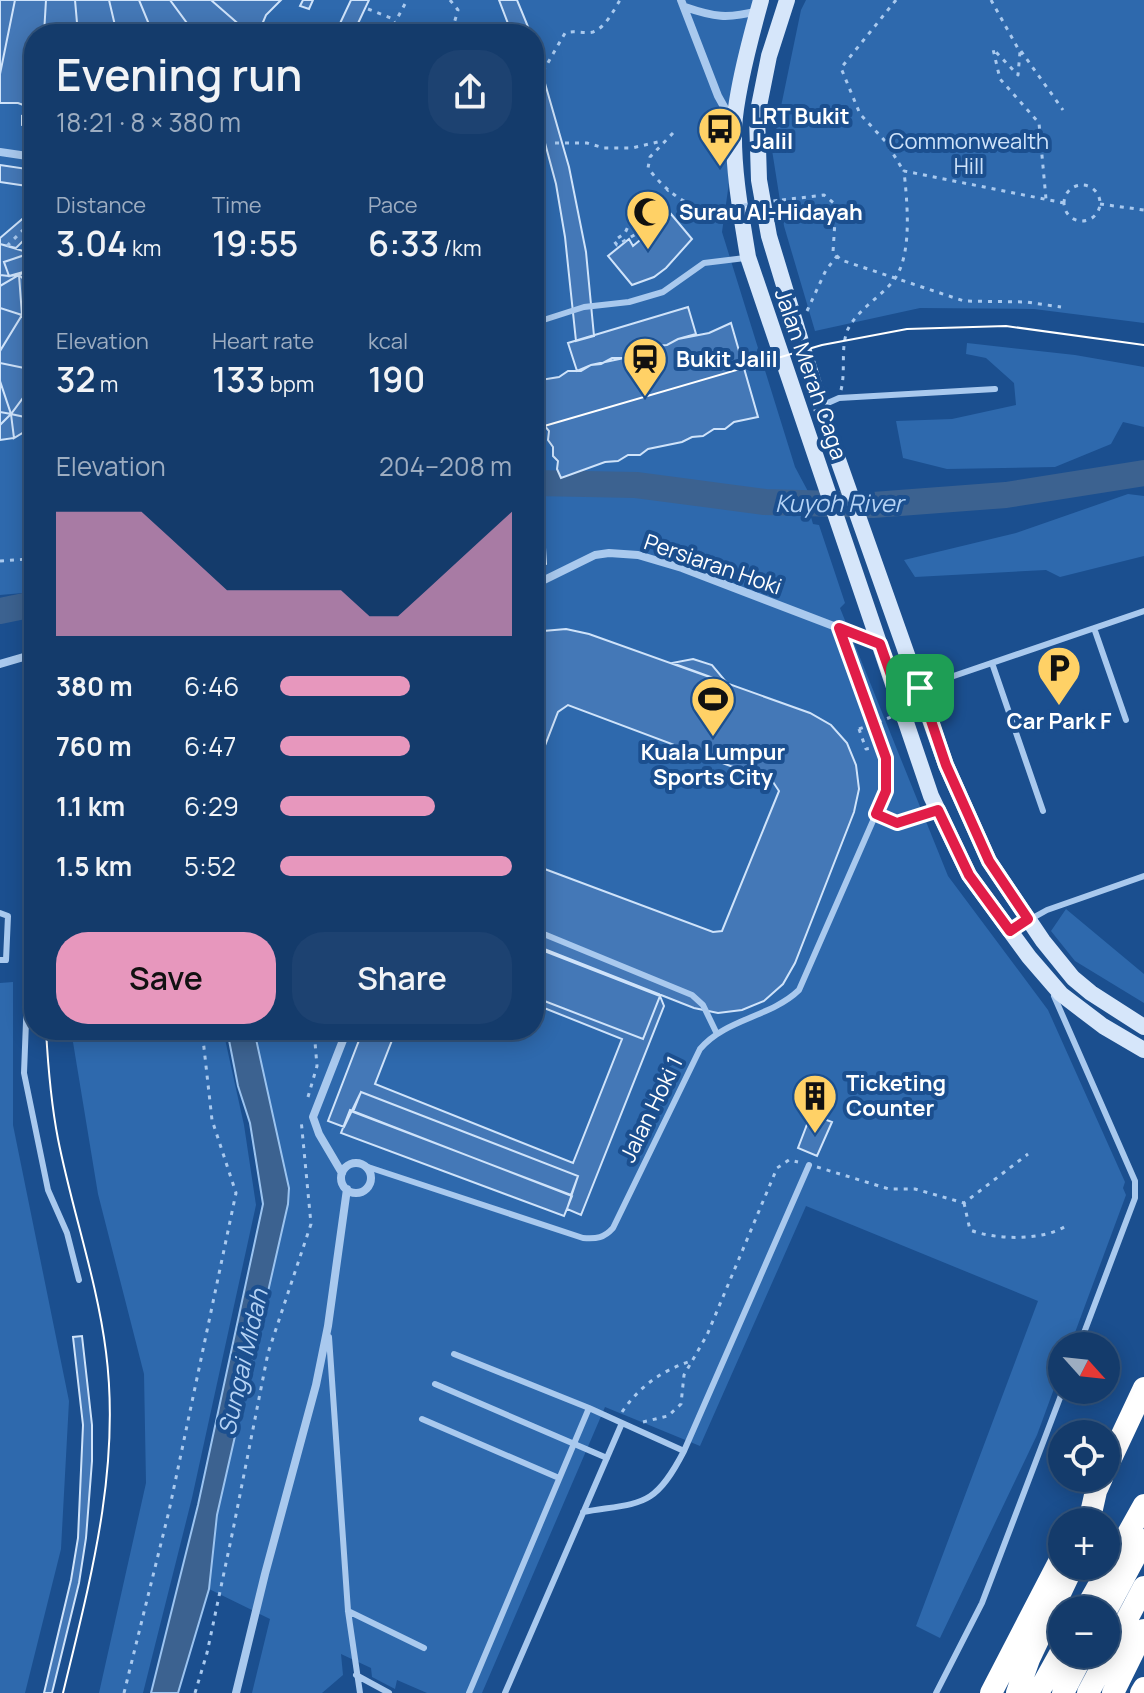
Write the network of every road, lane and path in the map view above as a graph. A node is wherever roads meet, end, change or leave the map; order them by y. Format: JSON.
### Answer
{"nodes":[{"id":1,"x":407,"y":0,"type":"edge"},
{"id":2,"x":450,"y":0,"type":"edge"},
{"id":3,"x":620,"y":0,"type":"edge"},
{"id":4,"x":787,"y":0,"type":"edge"},
{"id":5,"x":896,"y":0,"type":"edge"},
{"id":6,"x":991,"y":0,"type":"edge"},
{"id":7,"x":683,"y":3,"type":"edge"},
{"id":8,"x":759,"y":6,"type":"edge"},
{"id":9,"x":368,"y":9,"type":"dead end"},
{"id":10,"x":396,"y":20,"type":"junction"},
{"id":11,"x":394,"y":24,"type":"edge"},
{"id":12,"x":454,"y":24,"type":"edge"},
{"id":13,"x":1014,"y":42,"type":"junction"},
{"id":14,"x":544,"y":70,"type":"edge"},
{"id":15,"x":1063,"y":110,"type":"dead end"},
{"id":16,"x":734,"y":125,"type":"junction"},
{"id":17,"x":673,"y":133,"type":"dead end"},
{"id":18,"x":665,"y":140,"type":"junction"},
{"id":19,"x":555,"y":143,"type":"dead end"},
{"id":20,"x":0,"y":152,"type":"edge"},
{"id":21,"x":24,"y":156,"type":"edge"},
{"id":22,"x":904,"y":171,"type":"junction"},
{"id":23,"x":668,"y":190,"type":"junction"},
{"id":24,"x":1046,"y":199,"type":"junction"},
{"id":25,"x":1064,"y":203,"type":"junction"},
{"id":26,"x":1100,"y":204,"type":"junction"},
{"id":27,"x":1144,"y":210,"type":"edge"},
{"id":28,"x":24,"y":229,"type":"edge"},
{"id":29,"x":643,"y":230,"type":"dead end"},
{"id":30,"x":7,"y":246,"type":"dead end"},
{"id":31,"x":837,"y":256,"type":"junction"},
{"id":32,"x":748,"y":257,"type":"junction"},
{"id":33,"x":895,"y":279,"type":"junction"},
{"id":34,"x":1061,"y":307,"type":"dead end"},
{"id":35,"x":805,"y":315,"type":"dead end"},
{"id":36,"x":544,"y":320,"type":"edge"},
{"id":37,"x":995,"y":389,"type":"dead end"},
{"id":38,"x":839,"y":398,"type":"junction"},
{"id":39,"x":821,"y":406,"type":"junction"},
{"id":40,"x":24,"y":559,"type":"edge"},
{"id":41,"x":0,"y":561,"type":"edge"},
{"id":42,"x":544,"y":580,"type":"edge"},
{"id":43,"x":1144,"y":611,"type":"edge"},
{"id":44,"x":839,"y":628,"type":"junction"},
{"id":45,"x":1094,"y":628,"type":"junction"},
{"id":46,"x":880,"y":644,"type":"junction"},
{"id":47,"x":24,"y":657,"type":"edge"},
{"id":48,"x":992,"y":663,"type":"junction"},
{"id":49,"x":0,"y":664,"type":"edge"},
{"id":50,"x":920,"y":688,"type":"junction"},
{"id":51,"x":898,"y":695,"type":"junction"},
{"id":52,"x":934,"y":701,"type":"dead end"},
{"id":53,"x":1126,"y":720,"type":"dead end"},
{"id":54,"x":883,"y":746,"type":"junction"},
{"id":55,"x":938,"y":810,"type":"junction"},
{"id":56,"x":1043,"y":811,"type":"dead end"},
{"id":57,"x":876,"y":814,"type":"junction"},
{"id":58,"x":1144,"y":876,"type":"edge"},
{"id":59,"x":0,"y":913,"type":"edge"},
{"id":60,"x":1028,"y":919,"type":"junction"},
{"id":61,"x":1010,"y":931,"type":"junction"},
{"id":62,"x":544,"y":934,"type":"edge"},
{"id":63,"x":0,"y":960,"type":"edge"},
{"id":64,"x":1046,"y":978,"type":"junction"},
{"id":65,"x":1144,"y":1027,"type":"edge"},
{"id":66,"x":717,"y":1034,"type":"junction"},
{"id":67,"x":25,"y":1040,"type":"edge"},
{"id":68,"x":203,"y":1040,"type":"edge"},
{"id":69,"x":315,"y":1040,"type":"edge"},
{"id":70,"x":343,"y":1040,"type":"edge"},
{"id":71,"x":1144,"y":1050,"type":"edge"},
{"id":72,"x":1028,"y":1154,"type":"dead end"},
{"id":73,"x":809,"y":1165,"type":"junction"},
{"id":74,"x":365,"y":1166,"type":"junction"},
{"id":75,"x":342,"y":1173,"type":"junction"},
{"id":76,"x":347,"y":1189,"type":"junction"},
{"id":77,"x":964,"y":1203,"type":"junction"},
{"id":78,"x":1066,"y":1226,"type":"dead end"},
{"id":79,"x":79,"y":1280,"type":"dead end"},
{"id":80,"x":328,"y":1326,"type":"junction"},
{"id":81,"x":1084,"y":1332,"type":"edge"},
{"id":82,"x":454,"y":1354,"type":"dead end"},
{"id":83,"x":691,"y":1361,"type":"junction"},
{"id":84,"x":435,"y":1384,"type":"dead end"},
{"id":85,"x":1144,"y":1388,"type":"edge"},
{"id":86,"x":1058,"y":1404,"type":"edge"},
{"id":87,"x":589,"y":1408,"type":"junction"},
{"id":88,"x":422,"y":1419,"type":"dead end"},
{"id":89,"x":622,"y":1423,"type":"junction"},
{"id":90,"x":1120,"y":1439,"type":"edge"},
{"id":91,"x":574,"y":1444,"type":"junction"},
{"id":92,"x":684,"y":1451,"type":"junction"},
{"id":93,"x":607,"y":1458,"type":"junction"},
{"id":94,"x":559,"y":1478,"type":"junction"},
{"id":95,"x":1144,"y":1505,"type":"edge"},
{"id":96,"x":583,"y":1512,"type":"junction"},
{"id":97,"x":1144,"y":1540,"type":"edge"},
{"id":98,"x":1050,"y":1580,"type":"edge"},
{"id":99,"x":1066,"y":1580,"type":"edge"},
{"id":100,"x":1144,"y":1587,"type":"edge"},
{"id":101,"x":1093,"y":1596,"type":"edge"},
{"id":102,"x":1114,"y":1596,"type":"edge"},
{"id":103,"x":348,"y":1611,"type":"junction"},
{"id":104,"x":1144,"y":1630,"type":"edge"},
{"id":105,"x":424,"y":1648,"type":"dead end"},
{"id":106,"x":1052,"y":1668,"type":"edge"},
{"id":107,"x":1076,"y":1668,"type":"edge"},
{"id":108,"x":356,"y":1675,"type":"junction"},
{"id":109,"x":124,"y":1693,"type":"edge"},
{"id":110,"x":195,"y":1693,"type":"edge"},
{"id":111,"x":236,"y":1693,"type":"edge"},
{"id":112,"x":360,"y":1693,"type":"edge"},
{"id":113,"x":389,"y":1693,"type":"edge"},
{"id":114,"x":469,"y":1693,"type":"edge"},
{"id":115,"x":505,"y":1693,"type":"edge"},
{"id":116,"x":936,"y":1693,"type":"edge"},
{"id":117,"x":991,"y":1693,"type":"edge"},
{"id":118,"x":1017,"y":1693,"type":"edge"},
{"id":119,"x":1038,"y":1693,"type":"edge"},
{"id":120,"x":1063,"y":1693,"type":"edge"},
{"id":121,"x":1088,"y":1693,"type":"edge"},
{"id":122,"x":1113,"y":1693,"type":"edge"}],
"edges":[{"from":1,"to":10,"type":"path"},
{"from":2,"to":12,"type":"path"},
{"from":3,"to":14,"type":"path"},
{"from":4,"to":39,"type":"street","name":"Jalan Merah Caga"},
{"from":5,"to":22,"type":"path"},
{"from":6,"to":13,"type":"path"},
{"from":7,"to":8,"type":"street"},
{"from":7,"to":16,"type":"street"},
{"from":8,"to":16,"type":"street","name":"Jalan Merah Caga"},
{"from":9,"to":10,"type":"path"},
{"from":10,"to":11,"type":"path"},
{"from":13,"to":15,"type":"path"},
{"from":13,"to":24,"type":"path"},
{"from":16,"to":32,"type":"street","name":"Jalan Merah Caga"},
{"from":17,"to":18,"type":"path"},
{"from":18,"to":19,"type":"path"},
{"from":18,"to":23,"type":"path"},
{"from":20,"to":21,"type":"street"},
{"from":22,"to":24,"type":"path"},
{"from":22,"to":33,"type":"path"},
{"from":23,"to":29,"type":"path"},
{"from":23,"to":31,"type":"path","bridge":true},
{"from":24,"to":25,"type":"path"},
{"from":25,"to":26,"type":"path"},
{"from":25,"to":26,"type":"path"},
{"from":26,"to":27,"type":"path"},
{"from":28,"to":30,"type":"path"},
{"from":31,"to":33,"type":"path"},
{"from":31,"to":35,"type":"path"},
{"from":32,"to":36,"type":"lane"},
{"from":32,"to":46,"type":"street","name":"Jalan Merah Caga"},
{"from":33,"to":34,"type":"path"},
{"from":33,"to":38,"type":"path"},
{"from":37,"to":38,"type":"lane"},
{"from":38,"to":39,"type":"lane"},
{"from":39,"to":50,"type":"street","name":"Jalan Merah Caga"},
{"from":40,"to":41,"type":"path"},
{"from":42,"to":44,"type":"street","name":"Persiaran Hoki"},
{"from":43,"to":45,"type":"lane"},
{"from":44,"to":46,"type":"street","name":"Persiaran Hoki"},
{"from":44,"to":54,"type":"lane","name":"Jalan Hoki 1"},
{"from":45,"to":48,"type":"lane"},
{"from":45,"to":53,"type":"lane"},
{"from":46,"to":51,"type":"street","name":"Jalan Merah Caga"},
{"from":47,"to":49,"type":"street"},
{"from":48,"to":50,"type":"lane"},
{"from":48,"to":56,"type":"lane"},
{"from":50,"to":51,"type":"lane"},
{"from":50,"to":60,"type":"street","name":"Jalan Merah Caga"},
{"from":51,"to":55,"type":"street","name":"Jalan Merah Caga"},
{"from":52,"to":54,"type":"path","bridge":true},
{"from":54,"to":57,"type":"lane","name":"Jalan Hoki 1"},
{"from":55,"to":57,"type":"lane"},
{"from":55,"to":61,"type":"street","name":"Jalan Merah Caga"},
{"from":57,"to":66,"type":"lane","name":"Jalan Hoki 1"},
{"from":58,"to":60,"type":"lane"},
{"from":59,"to":63,"type":"lane"},
{"from":60,"to":61,"type":"lane"},
{"from":60,"to":65,"type":"street","name":"Jalan Merah Caga"},
{"from":61,"to":64,"type":"street","name":"Jalan Merah Caga"},
{"from":62,"to":66,"type":"lane"},
{"from":64,"to":71,"type":"street","name":"Jalan Merah Caga"},
{"from":64,"to":81,"type":"lane"},
{"from":66,"to":74,"type":"lane","name":"Jalan Hoki 1"},
{"from":67,"to":79,"type":"lane"},
{"from":68,"to":109,"type":"path"},
{"from":69,"to":110,"type":"path"},
{"from":70,"to":75,"type":"street"},
{"from":72,"to":77,"type":"path"},
{"from":73,"to":77,"type":"path"},
{"from":73,"to":83,"type":"path"},
{"from":73,"to":92,"type":"lane"},
{"from":74,"to":75,"type":"street"},
{"from":74,"to":76,"type":"street"},
{"from":75,"to":76,"type":"street"},
{"from":76,"to":80,"type":"street"},
{"from":77,"to":78,"type":"path"},
{"from":80,"to":103,"type":"lane"},
{"from":80,"to":111,"type":"street"},
{"from":82,"to":87,"type":"lane"},
{"from":83,"to":83,"type":"path"},
{"from":84,"to":91,"type":"lane"},
{"from":85,"to":90,"type":"highway"},
{"from":86,"to":116,"type":"lane"},
{"from":87,"to":89,"type":"lane"},
{"from":87,"to":91,"type":"lane"},
{"from":88,"to":94,"type":"lane"},
{"from":89,"to":92,"type":"lane"},
{"from":89,"to":93,"type":"lane"},
{"from":91,"to":93,"type":"lane"},
{"from":91,"to":94,"type":"lane"},
{"from":92,"to":96,"type":"lane"},
{"from":93,"to":96,"type":"lane"},
{"from":94,"to":114,"type":"lane"},
{"from":95,"to":101,"type":"highway"},
{"from":96,"to":115,"type":"lane"},
{"from":97,"to":102,"type":"highway"},
{"from":98,"to":117,"type":"highway"},
{"from":99,"to":118,"type":"highway"},
{"from":100,"to":121,"type":"highway"},
{"from":103,"to":105,"type":"lane"},
{"from":103,"to":108,"type":"lane"},
{"from":104,"to":122,"type":"highway"},
{"from":106,"to":119,"type":"highway"},
{"from":107,"to":120,"type":"highway"},
{"from":108,"to":112,"type":"lane"},
{"from":108,"to":113,"type":"lane"}]}
